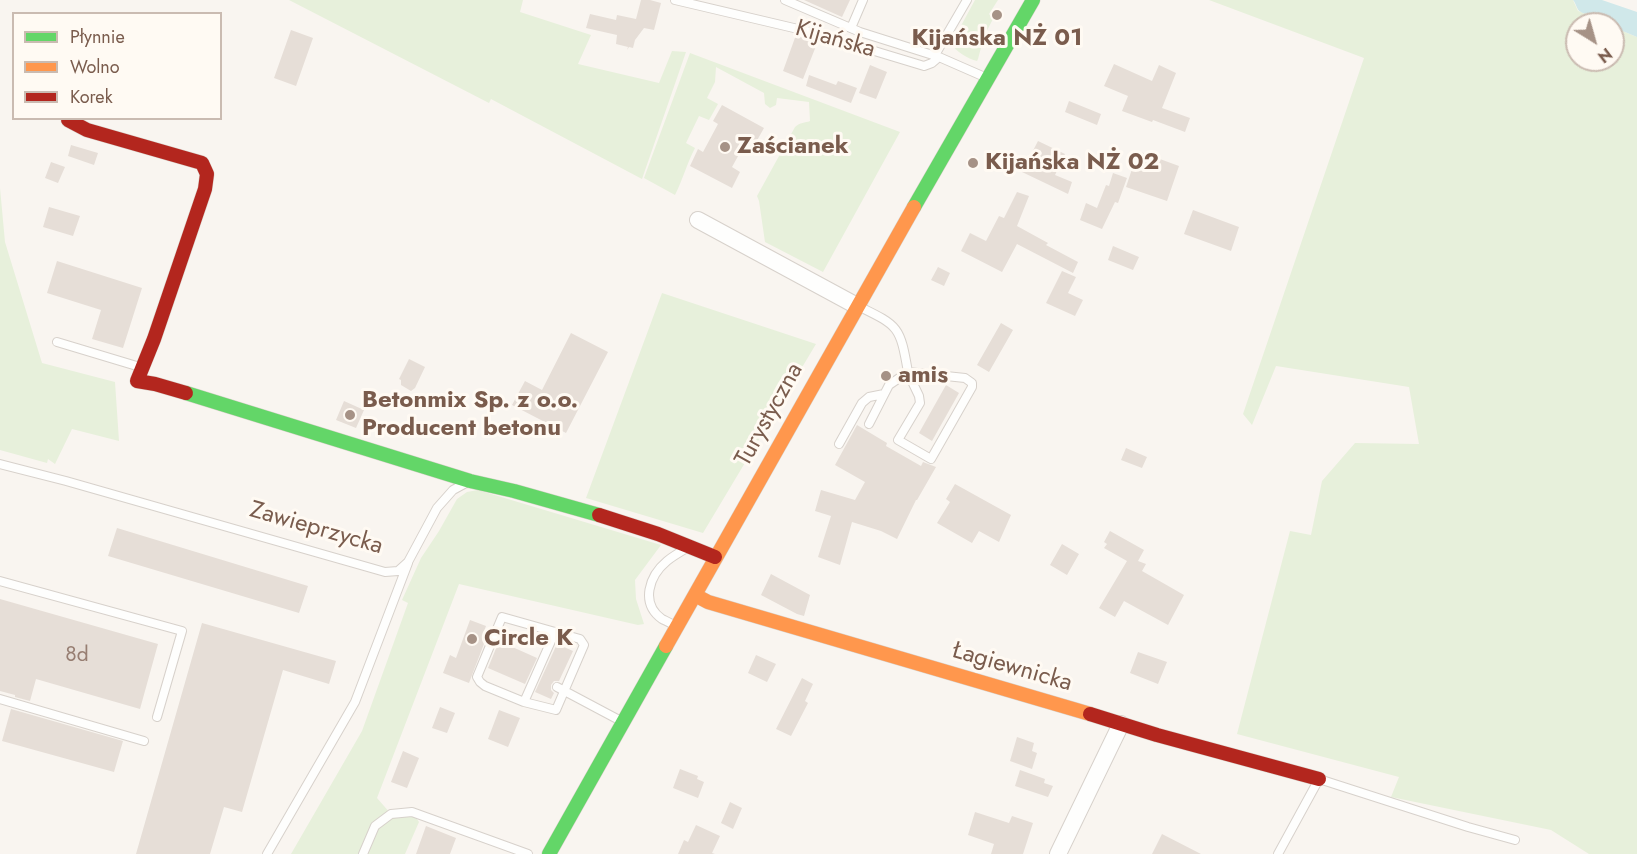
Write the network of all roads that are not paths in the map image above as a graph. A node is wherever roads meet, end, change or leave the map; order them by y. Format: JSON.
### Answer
{"nodes":[{"id":1,"x":675,"y":0,"type":"edge"},
{"id":2,"x":785,"y":0,"type":"edge"},
{"id":3,"x":863,"y":0,"type":"edge"},
{"id":4,"x":967,"y":0,"type":"edge"},
{"id":5,"x":1032,"y":0,"type":"edge"},
{"id":6,"x":851,"y":28,"type":"junction"},
{"id":7,"x":937,"y":56,"type":"junction"},
{"id":8,"x":987,"y":78,"type":"junction"},
{"id":9,"x":68,"y":120,"type":"dead end"},
{"id":10,"x":698,"y":220,"type":"dead end"},
{"id":11,"x":857,"y":306,"type":"junction"},
{"id":12,"x":57,"y":342,"type":"dead end"},
{"id":13,"x":143,"y":368,"type":"junction"},
{"id":14,"x":908,"y":372,"type":"junction"},
{"id":15,"x":884,"y":394,"type":"junction"},
{"id":16,"x":869,"y":424,"type":"dead end"},
{"id":17,"x":839,"y":444,"type":"dead end"},
{"id":18,"x":0,"y":464,"type":"edge"},
{"id":19,"x":470,"y":481,"type":"junction"},
{"id":20,"x":690,"y":546,"type":"junction"},
{"id":21,"x":715,"y":557,"type":"junction"},
{"id":22,"x":408,"y":562,"type":"junction"},
{"id":23,"x":0,"y":581,"type":"edge"},
{"id":24,"x":695,"y":595,"type":"junction"},
{"id":25,"x":677,"y":627,"type":"junction"},
{"id":26,"x":555,"y":632,"type":"junction"},
{"id":27,"x":561,"y":689,"type":"junction"},
{"id":28,"x":0,"y":699,"type":"edge"},
{"id":29,"x":524,"y":702,"type":"junction"},
{"id":30,"x":158,"y":717,"type":"dead end"},
{"id":31,"x":624,"y":723,"type":"junction"},
{"id":32,"x":1121,"y":724,"type":"junction"},
{"id":33,"x":144,"y":741,"type":"dead end"},
{"id":34,"x":1319,"y":779,"type":"junction"},
{"id":35,"x":1515,"y":840,"type":"dead end"},
{"id":36,"x":267,"y":854,"type":"edge"},
{"id":37,"x":363,"y":854,"type":"edge"},
{"id":38,"x":528,"y":854,"type":"edge"},
{"id":39,"x":549,"y":854,"type":"edge"},
{"id":40,"x":1058,"y":854,"type":"edge"},
{"id":41,"x":1278,"y":854,"type":"edge"}],
"edges":[{"from":1,"to":7,"type":"lane","name":"Kijańska"},
{"from":2,"to":6,"type":"lane"},
{"from":3,"to":6,"type":"lane"},
{"from":4,"to":7,"type":"lane"},
{"from":5,"to":8,"type":"street","name":"Turystyczna"},
{"from":6,"to":7,"type":"lane"},
{"from":7,"to":8,"type":"lane"},
{"from":8,"to":11,"type":"street","name":"Turystyczna"},
{"from":9,"to":13,"type":"street"},
{"from":10,"to":11,"type":"street"},
{"from":11,"to":14,"type":"lane"},
{"from":11,"to":21,"type":"street","name":"Turystyczna"},
{"from":12,"to":13,"type":"lane"},
{"from":13,"to":19,"type":"street"},
{"from":14,"to":14,"type":"lane"},
{"from":14,"to":15,"type":"lane"},
{"from":15,"to":16,"type":"lane"},
{"from":15,"to":17,"type":"lane"},
{"from":18,"to":22,"type":"lane","name":"Zawieprzycka"},
{"from":19,"to":20,"type":"street"},
{"from":19,"to":22,"type":"lane","name":"Zawieprzycka"},
{"from":20,"to":21,"type":"street"},
{"from":20,"to":25,"type":"lane"},
{"from":21,"to":24,"type":"street","name":"Turystyczna"},
{"from":22,"to":36,"type":"lane"},
{"from":23,"to":30,"type":"lane"},
{"from":24,"to":25,"type":"street","name":"Turystyczna"},
{"from":24,"to":32,"type":"street","name":"Łagiewnicka"},
{"from":25,"to":31,"type":"street","name":"Turystyczna"},
{"from":26,"to":27,"type":"lane"},
{"from":26,"to":29,"type":"lane"},
{"from":26,"to":29,"type":"lane"},
{"from":27,"to":29,"type":"lane"},
{"from":27,"to":31,"type":"lane"},
{"from":28,"to":33,"type":"lane"},
{"from":31,"to":39,"type":"street","name":"Turystyczna"},
{"from":32,"to":34,"type":"street","name":"Łagiewnicka"},
{"from":32,"to":40,"type":"street"},
{"from":34,"to":35,"type":"lane"},
{"from":34,"to":41,"type":"lane"},
{"from":37,"to":38,"type":"lane"}]}
